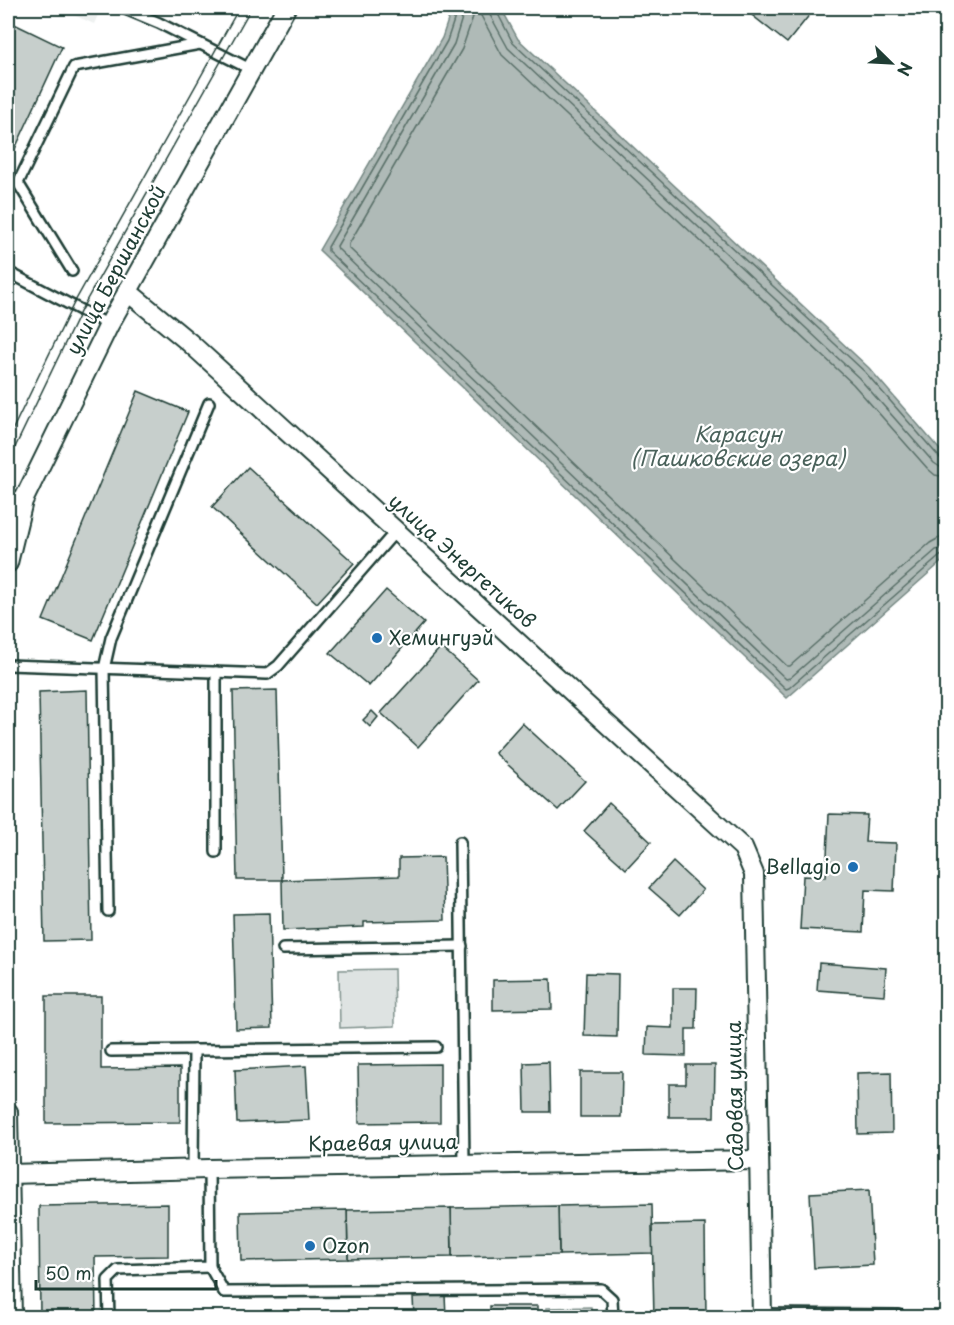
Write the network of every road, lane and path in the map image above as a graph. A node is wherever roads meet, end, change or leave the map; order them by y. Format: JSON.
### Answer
{"nodes":[{"id":1,"x":123,"y":8,"type":"edge"},
{"id":2,"x":286,"y":8,"type":"edge"},
{"id":3,"x":200,"y":44,"type":"junction"},
{"id":4,"x":252,"y":70,"type":"junction"},
{"id":5,"x":8,"y":179,"type":"edge"},
{"id":6,"x":18,"y":183,"type":"junction"},
{"id":7,"x":72,"y":271,"type":"dead end"},
{"id":8,"x":8,"y":272,"type":"edge"},
{"id":9,"x":127,"y":291,"type":"junction"},
{"id":10,"x":110,"y":325,"type":"junction"},
{"id":11,"x":209,"y":403,"type":"dead end"},
{"id":12,"x":15,"y":497,"type":"edge"},
{"id":13,"x":395,"y":532,"type":"junction"},
{"id":14,"x":8,"y":563,"type":"edge"},
{"id":15,"x":8,"y":665,"type":"edge"},
{"id":16,"x":104,"y":669,"type":"junction"},
{"id":17,"x":216,"y":672,"type":"junction"},
{"id":18,"x":460,"y":842,"type":"dead end"},
{"id":19,"x":216,"y":852,"type":"dead end"},
{"id":20,"x":754,"y":874,"type":"joint"},
{"id":21,"x":108,"y":911,"type":"dead end"},
{"id":22,"x":462,"y":946,"type":"junction"},
{"id":23,"x":283,"y":949,"type":"dead end"},
{"id":24,"x":436,"y":1047,"type":"dead end"},
{"id":25,"x":194,"y":1050,"type":"junction"},
{"id":26,"x":111,"y":1051,"type":"dead end"},
{"id":27,"x":8,"y":1112,"type":"edge"},
{"id":28,"x":759,"y":1160,"type":"junction"},
{"id":29,"x":465,"y":1164,"type":"junction"},
{"id":30,"x":201,"y":1169,"type":"junction"},
{"id":31,"x":8,"y":1174,"type":"edge"},
{"id":32,"x":210,"y":1267,"type":"junction"},
{"id":33,"x":762,"y":1316,"type":"edge"},
{"id":34,"x":12,"y":1317,"type":"edge"},
{"id":35,"x":109,"y":1317,"type":"edge"},
{"id":36,"x":613,"y":1317,"type":"edge"},
{"id":37,"x":902,"y":1317,"type":"edge"}],
"edges":[{"from":1,"to":3,"type":"lane"},
{"from":2,"to":4,"type":"street","name":"улица Бершанской"},
{"from":3,"to":4,"type":"lane"},
{"from":3,"to":6,"type":"lane"},
{"from":4,"to":9,"type":"street","name":"улица Бершанской"},
{"from":5,"to":6,"type":"lane"},
{"from":6,"to":7,"type":"lane"},
{"from":8,"to":10,"type":"lane"},
{"from":9,"to":10,"type":"street","name":"улица Бершанской"},
{"from":9,"to":13,"type":"street","name":"улица Энергетиков"},
{"from":10,"to":12,"type":"street","name":"улица Бершанской"},
{"from":11,"to":16,"type":"lane"},
{"from":12,"to":14,"type":"street","name":"улица Бершанской"},
{"from":13,"to":17,"type":"lane"},
{"from":13,"to":20,"type":"street","name":"улица Энергетиков"},
{"from":15,"to":16,"type":"lane"},
{"from":16,"to":17,"type":"lane"},
{"from":16,"to":21,"type":"lane"},
{"from":17,"to":19,"type":"lane"},
{"from":18,"to":22,"type":"lane"},
{"from":20,"to":28,"type":"street","name":"Садовая улица"},
{"from":22,"to":23,"type":"lane"},
{"from":22,"to":29,"type":"lane"},
{"from":24,"to":25,"type":"lane"},
{"from":25,"to":26,"type":"lane"},
{"from":25,"to":30,"type":"lane"},
{"from":27,"to":31,"type":"street"},
{"from":28,"to":29,"type":"street","name":"Краевая улица"},
{"from":28,"to":33,"type":"street","name":"Садовая улица"},
{"from":29,"to":30,"type":"street","name":"Краевая улица"},
{"from":30,"to":31,"type":"street","name":"Краевая улица"},
{"from":30,"to":32,"type":"lane"},
{"from":31,"to":34,"type":"street"},
{"from":32,"to":35,"type":"lane"},
{"from":32,"to":36,"type":"lane"},
{"from":33,"to":37,"type":"lane"}]}
